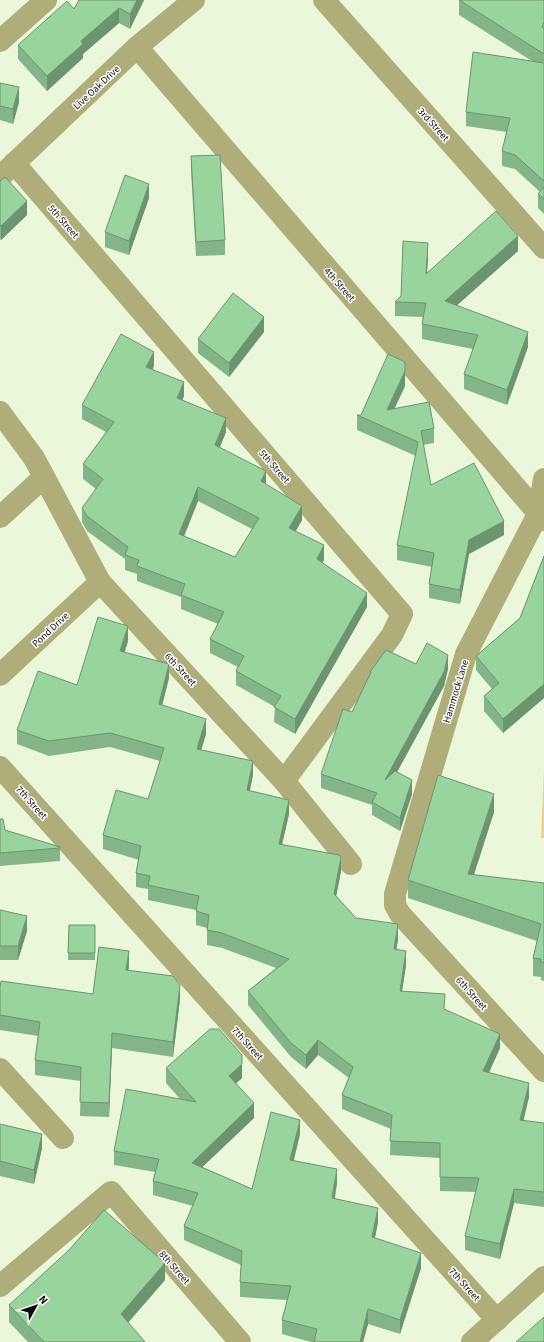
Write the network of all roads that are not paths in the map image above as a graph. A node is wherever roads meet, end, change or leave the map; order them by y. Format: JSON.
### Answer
{"nodes":[{"id":1,"x":46,"y":0,"type":"edge"},
{"id":2,"x":194,"y":0,"type":"edge"},
{"id":3,"x":324,"y":0,"type":"edge"},
{"id":4,"x":0,"y":41,"type":"edge"},
{"id":5,"x":137,"y":47,"type":"junction"},
{"id":6,"x":7,"y":170,"type":"edge"},
{"id":7,"x":544,"y":248,"type":"edge"},
{"id":8,"x":0,"y":412,"type":"edge"},
{"id":9,"x":39,"y":468,"type":"junction"},
{"id":10,"x":544,"y":479,"type":"edge"},
{"id":11,"x":0,"y":517,"type":"edge"},
{"id":12,"x":541,"y":517,"type":"edge"},
{"id":13,"x":100,"y":582,"type":"junction"},
{"id":14,"x":0,"y":675,"type":"edge"},
{"id":15,"x":0,"y":767,"type":"edge"},
{"id":16,"x":284,"y":781,"type":"junction"},
{"id":17,"x":351,"y":864,"type":"dead end"},
{"id":18,"x":400,"y":914,"type":"joint"},
{"id":19,"x":0,"y":1069,"type":"edge"},
{"id":20,"x":544,"y":1072,"type":"edge"},
{"id":21,"x":63,"y":1138,"type":"dead end"},
{"id":22,"x":544,"y":1278,"type":"edge"},
{"id":23,"x":0,"y":1286,"type":"edge"},
{"id":24,"x":497,"y":1320,"type":"junction"},
{"id":25,"x":240,"y":1342,"type":"edge"},
{"id":26,"x":472,"y":1342,"type":"edge"}],
"edges":[{"from":1,"to":4,"type":"street"},
{"from":2,"to":5,"type":"street","name":"Live Oak Drive"},
{"from":3,"to":7,"type":"street","name":"3rd Street"},
{"from":5,"to":6,"type":"street","name":"Live Oak Drive"},
{"from":5,"to":12,"type":"street","name":"4th Street"},
{"from":6,"to":16,"type":"street","name":"5th Street"},
{"from":8,"to":9,"type":"street"},
{"from":9,"to":11,"type":"street"},
{"from":9,"to":13,"type":"street","name":"6th Street"},
{"from":10,"to":12,"type":"street","name":"Hammock Lane"},
{"from":12,"to":18,"type":"street","name":"Hammock Lane"},
{"from":13,"to":14,"type":"street","name":"Pond Drive"},
{"from":13,"to":16,"type":"street","name":"6th Street"},
{"from":15,"to":24,"type":"street","name":"7th Street"},
{"from":16,"to":17,"type":"street","name":"6th Street"},
{"from":18,"to":20,"type":"street","name":"6th Street"},
{"from":19,"to":21,"type":"street"},
{"from":22,"to":24,"type":"street"},
{"from":23,"to":25,"type":"street","name":"8th Street"},
{"from":24,"to":26,"type":"street"}]}
